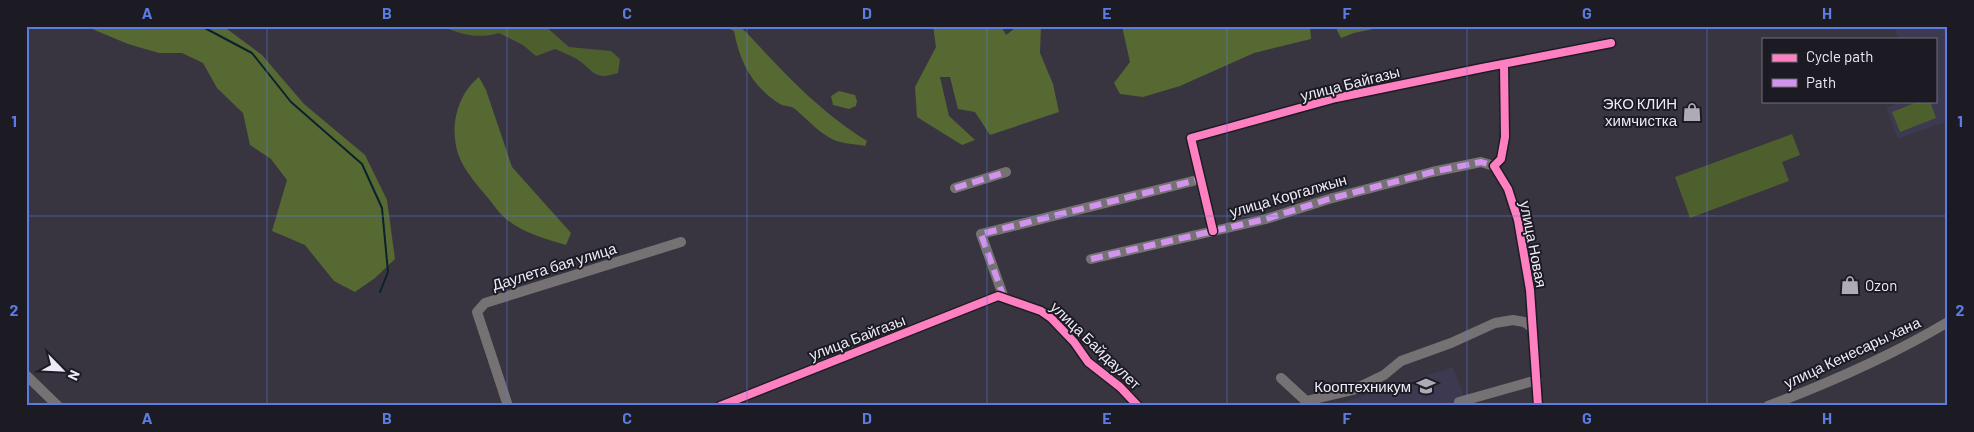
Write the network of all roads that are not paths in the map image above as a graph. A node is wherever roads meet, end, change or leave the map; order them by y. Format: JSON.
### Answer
{"nodes":[{"id":1,"x":1611,"y":43,"type":"dead end"},
{"id":2,"x":1504,"y":65,"type":"junction"},
{"id":3,"x":1494,"y":166,"type":"junction"},
{"id":4,"x":1006,"y":172,"type":"dead end"},
{"id":5,"x":1201,"y":179,"type":"junction"},
{"id":6,"x":955,"y":188,"type":"dead end"},
{"id":7,"x":1213,"y":231,"type":"junction"},
{"id":8,"x":681,"y":242,"type":"dead end"},
{"id":9,"x":1091,"y":259,"type":"dead end"},
{"id":10,"x":1004,"y":298,"type":"junction"},
{"id":11,"x":1948,"y":322,"type":"edge"},
{"id":12,"x":1533,"y":328,"type":"junction"},
{"id":13,"x":26,"y":375,"type":"edge"},
{"id":14,"x":1281,"y":378,"type":"dead end"},
{"id":15,"x":1537,"y":380,"type":"junction"},
{"id":16,"x":1459,"y":402,"type":"dead end"},
{"id":17,"x":1305,"y":404,"type":"edge"},
{"id":18,"x":58,"y":406,"type":"edge"},
{"id":19,"x":508,"y":406,"type":"edge"},
{"id":20,"x":720,"y":406,"type":"edge"},
{"id":21,"x":1138,"y":406,"type":"edge"},
{"id":22,"x":1538,"y":406,"type":"edge"},
{"id":23,"x":1768,"y":406,"type":"edge"}],
"edges":[{"from":1,"to":2,"type":"street","name":"улица Байгазы"},
{"from":2,"to":3,"type":"street"},
{"from":2,"to":5,"type":"street","name":"улица Байгазы"},
{"from":3,"to":7,"type":"street","name":"улица Коргалжын"},
{"from":3,"to":12,"type":"street","name":"улица Новая"},
{"from":4,"to":6,"type":"street"},
{"from":5,"to":7,"type":"street","name":"улица Байгазы"},
{"from":5,"to":10,"type":"street"},
{"from":7,"to":9,"type":"street","name":"улица Коргалжын"},
{"from":8,"to":19,"type":"street","name":"Даулета бая улица"},
{"from":10,"to":20,"type":"street","name":"улица Байгазы"},
{"from":10,"to":21,"type":"street","name":"улица Байдаулет"},
{"from":11,"to":23,"type":"street","name":"улица Кенесары хана"},
{"from":12,"to":15,"type":"street","name":"улица Новая"},
{"from":12,"to":17,"type":"street"},
{"from":13,"to":18,"type":"street"},
{"from":14,"to":17,"type":"street"},
{"from":15,"to":16,"type":"street"},
{"from":15,"to":22,"type":"street","name":"улица Новая"}]}
